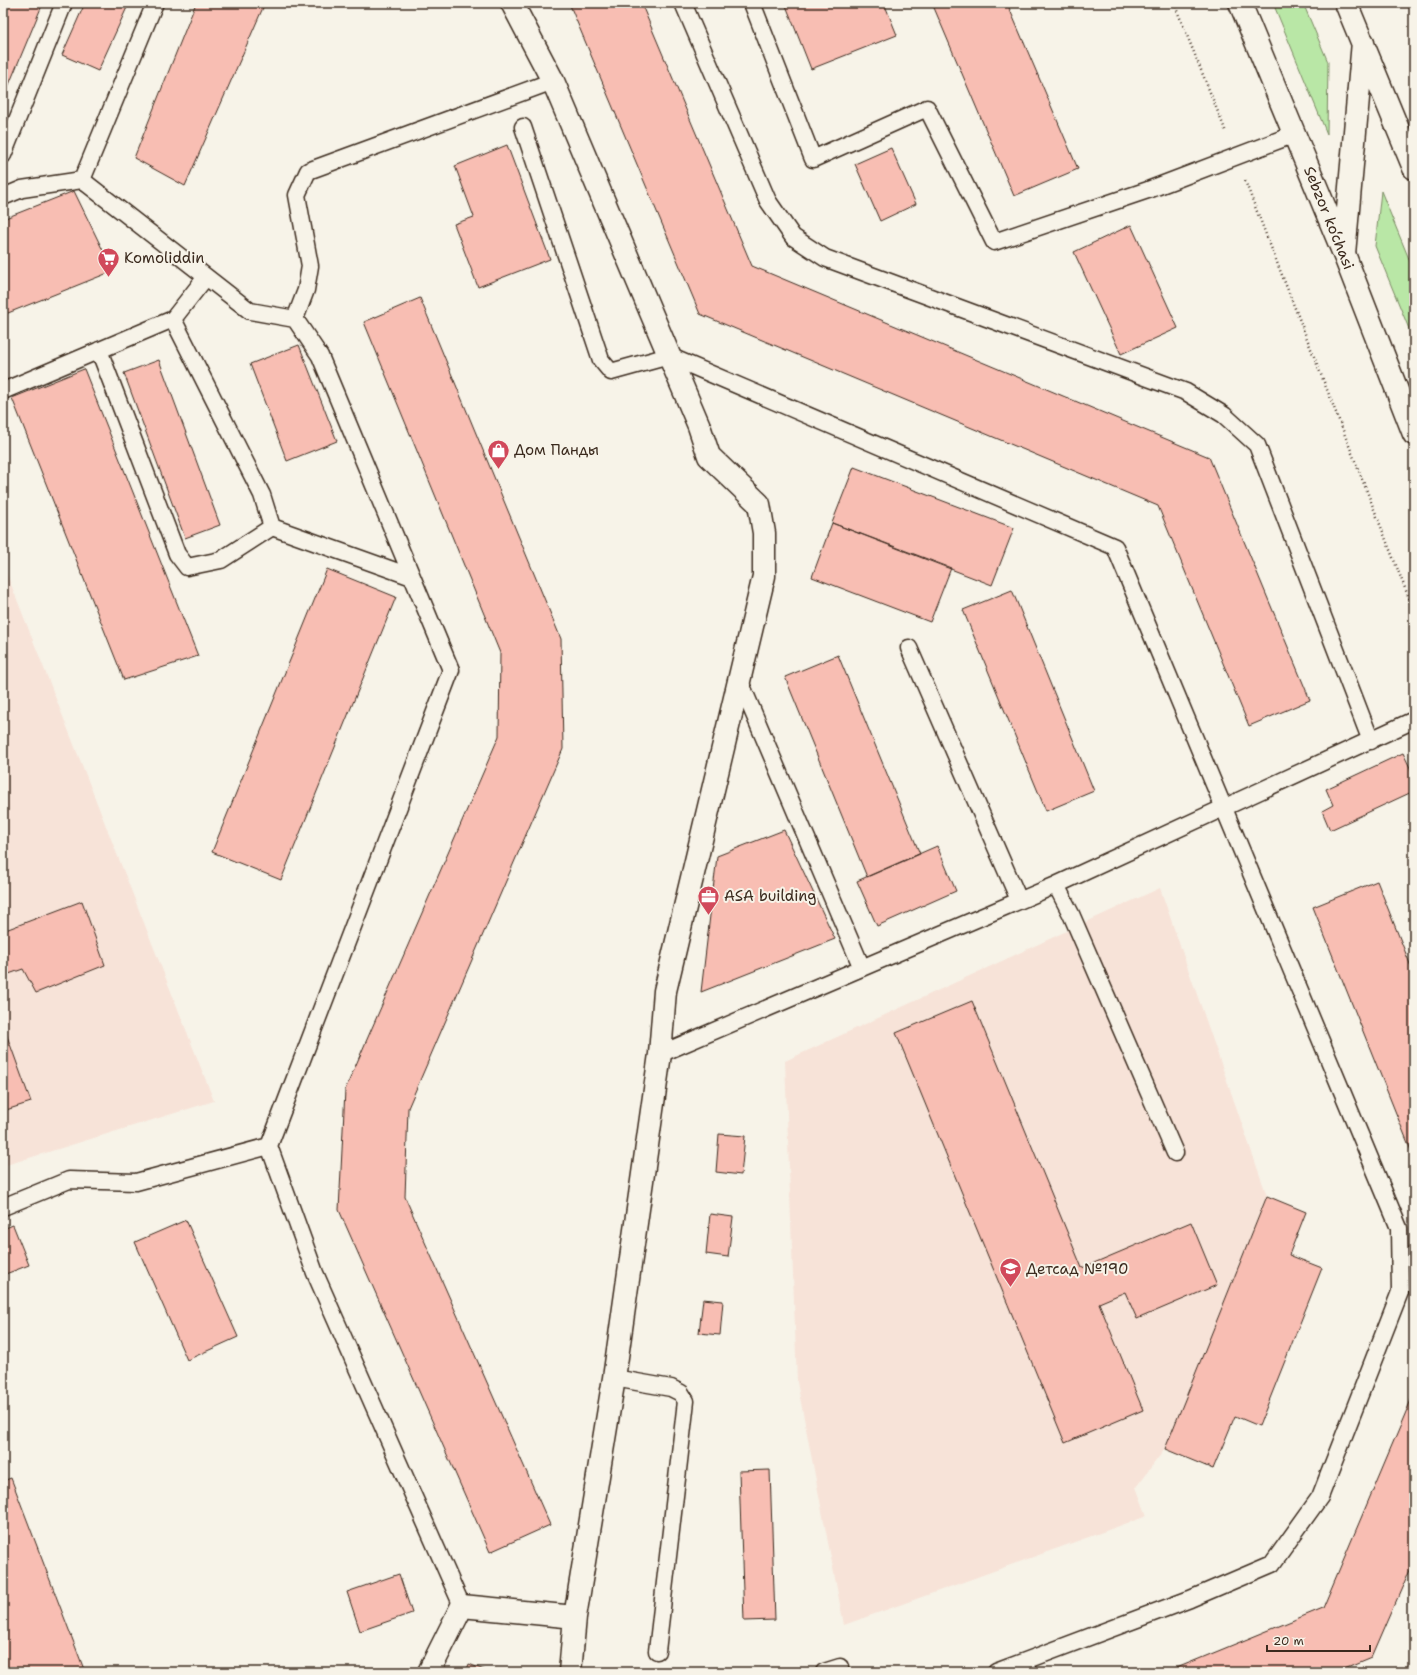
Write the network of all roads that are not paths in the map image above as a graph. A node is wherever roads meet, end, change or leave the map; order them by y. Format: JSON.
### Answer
{"nodes":[{"id":1,"x":64,"y":3,"type":"edge"},
{"id":2,"x":155,"y":3,"type":"edge"},
{"id":3,"x":512,"y":3,"type":"edge"},
{"id":4,"x":683,"y":3,"type":"edge"},
{"id":5,"x":752,"y":3,"type":"edge"},
{"id":6,"x":1240,"y":3,"type":"edge"},
{"id":7,"x":1346,"y":3,"type":"edge"},
{"id":8,"x":1362,"y":42,"type":"junction"},
{"id":9,"x":553,"y":81,"type":"junction"},
{"id":10,"x":523,"y":128,"type":"dead end"},
{"id":11,"x":1295,"y":134,"type":"junction"},
{"id":12,"x":3,"y":155,"type":"edge"},
{"id":13,"x":1414,"y":168,"type":"edge"},
{"id":14,"x":82,"y":180,"type":"junction"},
{"id":15,"x":3,"y":197,"type":"edge"},
{"id":16,"x":1344,"y":254,"type":"junction"},
{"id":17,"x":206,"y":277,"type":"junction"},
{"id":18,"x":173,"y":319,"type":"junction"},
{"id":19,"x":295,"y":319,"type":"junction"},
{"id":20,"x":99,"y":350,"type":"junction"},
{"id":21,"x":669,"y":356,"type":"junction"},
{"id":22,"x":3,"y":391,"type":"edge"},
{"id":23,"x":1414,"y":434,"type":"edge"},
{"id":24,"x":272,"y":527,"type":"junction"},
{"id":25,"x":412,"y":577,"type":"junction"},
{"id":26,"x":909,"y":648,"type":"dead end"},
{"id":27,"x":739,"y":679,"type":"junction"},
{"id":28,"x":1414,"y":720,"type":"edge"},
{"id":29,"x":1371,"y":741,"type":"junction"},
{"id":30,"x":1226,"y":809,"type":"junction"},
{"id":31,"x":1056,"y":885,"type":"junction"},
{"id":32,"x":1019,"y":900,"type":"junction"},
{"id":33,"x":862,"y":968,"type":"junction"},
{"id":34,"x":660,"y":1054,"type":"junction"},
{"id":35,"x":269,"y":1146,"type":"junction"},
{"id":36,"x":1175,"y":1153,"type":"dead end"},
{"id":37,"x":3,"y":1207,"type":"edge"},
{"id":38,"x":614,"y":1378,"type":"junction"},
{"id":39,"x":462,"y":1606,"type":"junction"},
{"id":40,"x":575,"y":1617,"type":"junction"},
{"id":41,"x":657,"y":1651,"type":"dead end"},
{"id":42,"x":840,"y":1667,"type":"dead end"},
{"id":43,"x":429,"y":1672,"type":"edge"},
{"id":44,"x":570,"y":1672,"type":"edge"},
{"id":45,"x":824,"y":1672,"type":"edge"},
{"id":46,"x":996,"y":1672,"type":"edge"}],
"edges":[{"from":1,"to":12,"type":"lane"},
{"from":2,"to":14,"type":"lane"},
{"from":3,"to":9,"type":"street"},
{"from":4,"to":29,"type":"lane"},
{"from":5,"to":11,"type":"lane"},
{"from":6,"to":11,"type":"street","name":"Sebzor ko‘chasi"},
{"from":7,"to":8,"type":"street"},
{"from":8,"to":13,"type":"street"},
{"from":8,"to":16,"type":"street"},
{"from":9,"to":19,"type":"lane"},
{"from":9,"to":21,"type":"street"},
{"from":10,"to":21,"type":"lane"},
{"from":11,"to":16,"type":"street","name":"Sebzor ko‘chasi"},
{"from":14,"to":15,"type":"lane"},
{"from":14,"to":17,"type":"lane"},
{"from":16,"to":23,"type":"street","name":"Sebzor ko‘chasi"},
{"from":17,"to":18,"type":"lane"},
{"from":17,"to":19,"type":"lane"},
{"from":18,"to":20,"type":"lane"},
{"from":18,"to":24,"type":"lane"},
{"from":19,"to":25,"type":"lane"},
{"from":20,"to":22,"type":"lane"},
{"from":20,"to":24,"type":"lane"},
{"from":21,"to":27,"type":"street"},
{"from":21,"to":30,"type":"lane"},
{"from":24,"to":25,"type":"lane"},
{"from":25,"to":35,"type":"lane"},
{"from":26,"to":32,"type":"lane"},
{"from":27,"to":33,"type":"lane"},
{"from":27,"to":34,"type":"street"},
{"from":28,"to":29,"type":"lane"},
{"from":29,"to":30,"type":"lane"},
{"from":30,"to":31,"type":"lane"},
{"from":30,"to":46,"type":"lane"},
{"from":31,"to":32,"type":"lane"},
{"from":31,"to":36,"type":"lane"},
{"from":32,"to":33,"type":"lane"},
{"from":33,"to":34,"type":"lane"},
{"from":34,"to":38,"type":"street"},
{"from":35,"to":37,"type":"lane"},
{"from":35,"to":39,"type":"lane"},
{"from":38,"to":40,"type":"street"},
{"from":38,"to":41,"type":"lane"},
{"from":39,"to":40,"type":"street"},
{"from":39,"to":43,"type":"street"},
{"from":40,"to":44,"type":"street"},
{"from":42,"to":45,"type":"lane"}]}
